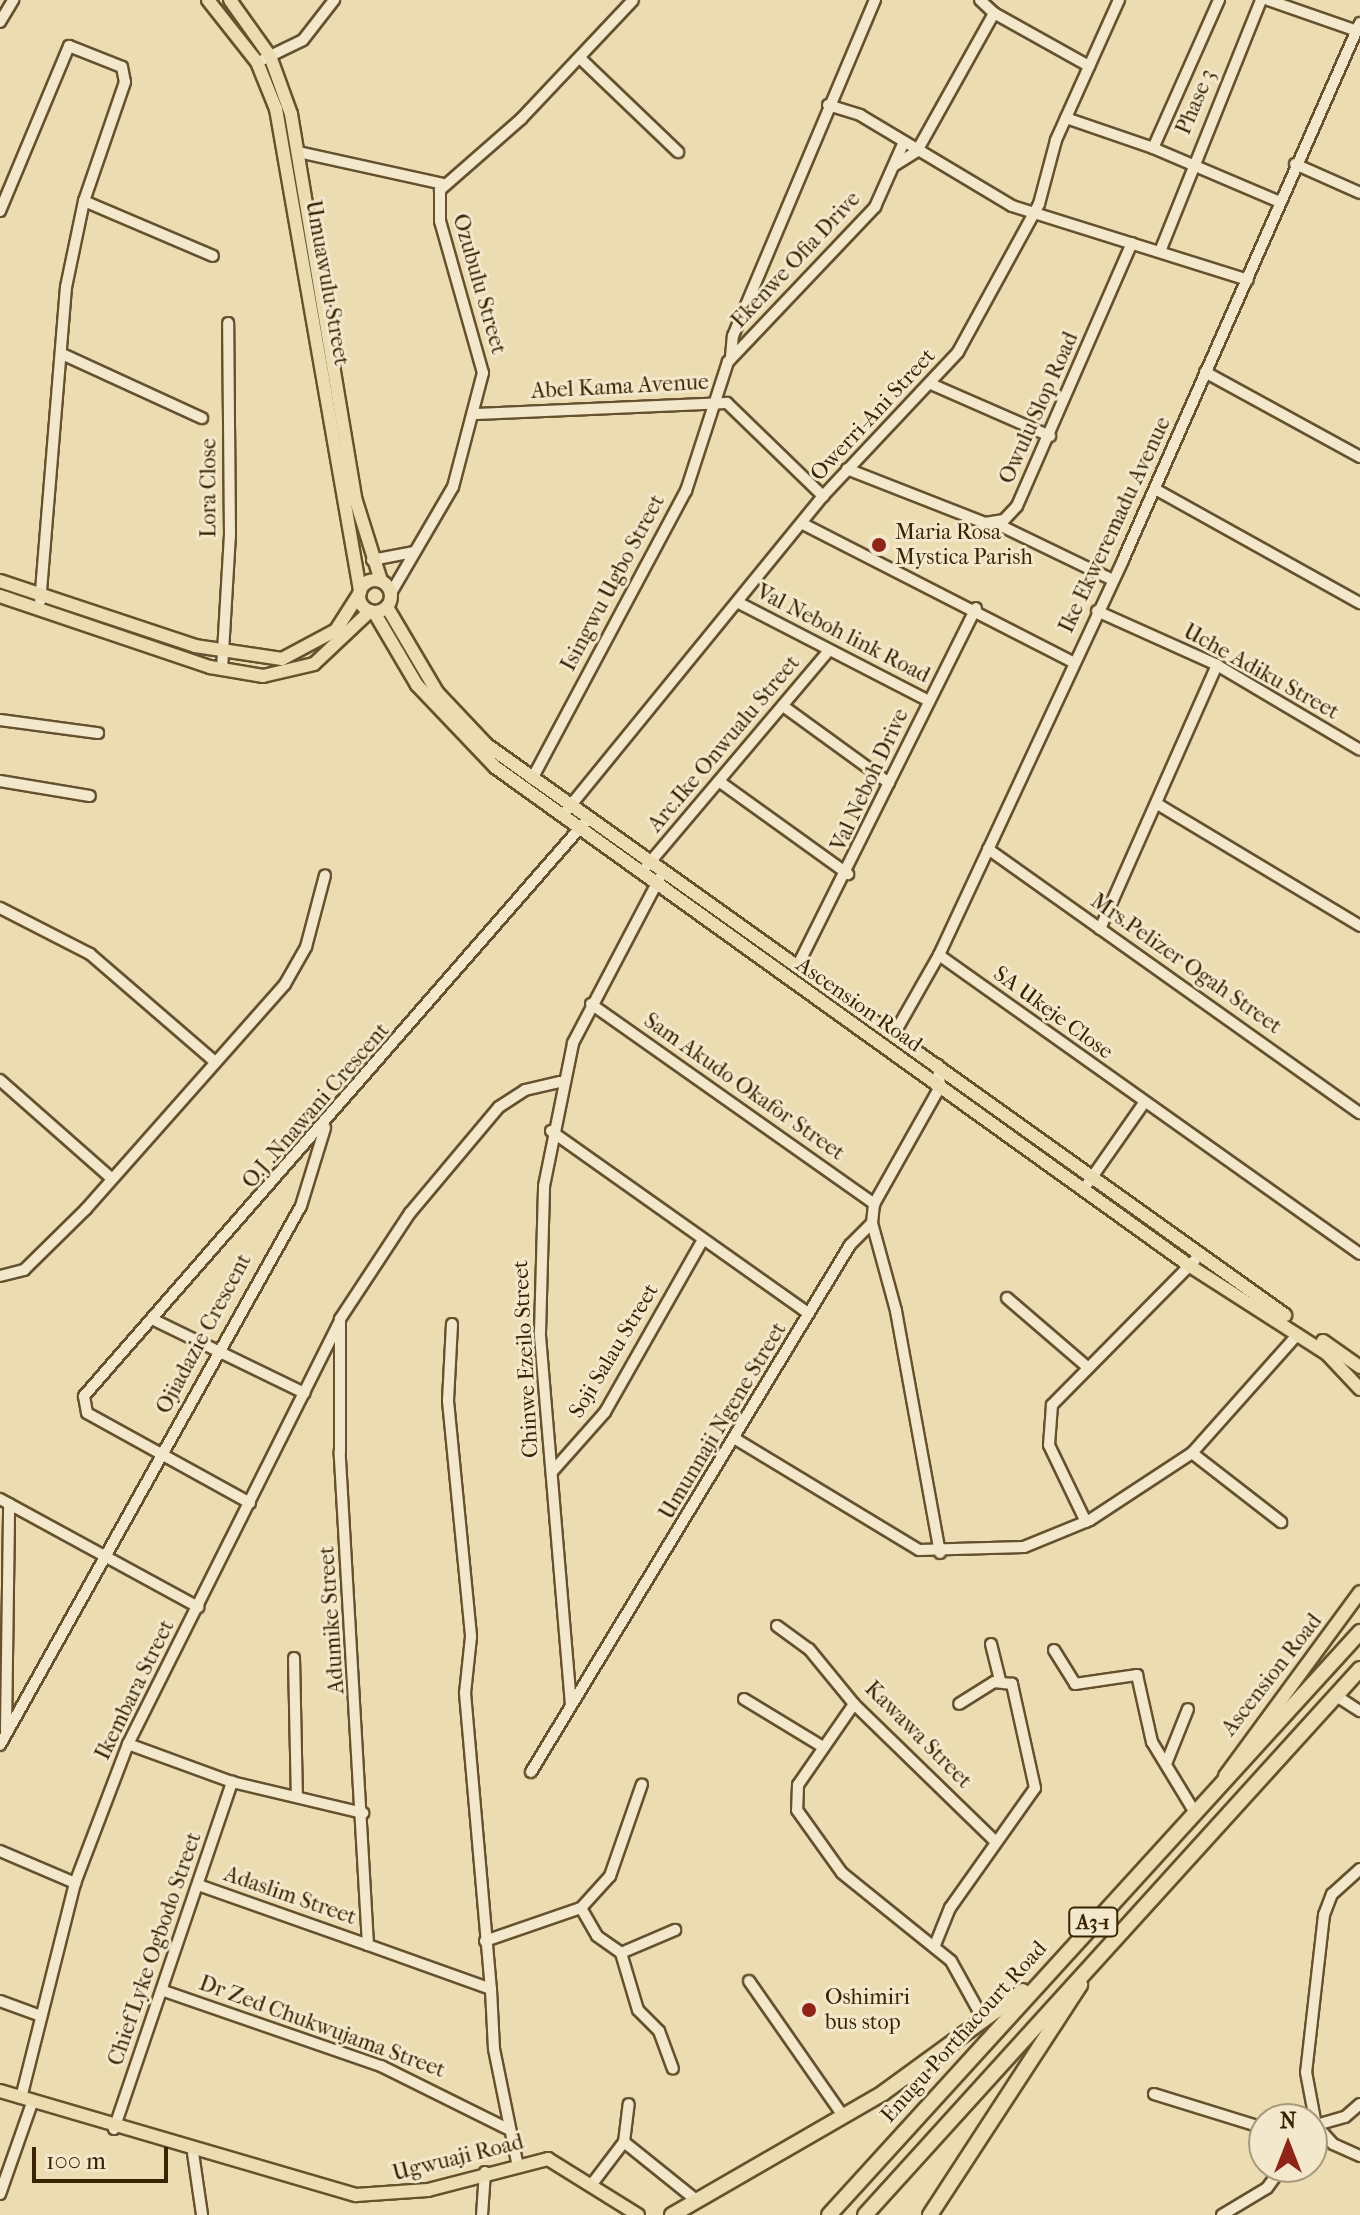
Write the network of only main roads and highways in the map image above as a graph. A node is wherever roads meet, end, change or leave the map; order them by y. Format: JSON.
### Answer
{"nodes":[{"id":1,"x":208,"y":0,"type":"edge"},
{"id":2,"x":230,"y":0,"type":"edge"},
{"id":3,"x":0,"y":581,"type":"edge"},
{"id":4,"x":381,"y":581,"type":"junction"},
{"id":5,"x":359,"y":593,"type":"junction"},
{"id":6,"x":0,"y":596,"type":"edge"},
{"id":7,"x":387,"y":607,"type":"junction"},
{"id":8,"x":372,"y":612,"type":"junction"},
{"id":9,"x":566,"y":811,"type":"junction"},
{"id":10,"x":583,"y":824,"type":"junction"},
{"id":11,"x":1088,"y":1184,"type":"junction"},
{"id":12,"x":1194,"y":1261,"type":"junction"},
{"id":13,"x":1360,"y":1367,"type":"edge"},
{"id":14,"x":1360,"y":1389,"type":"edge"},
{"id":15,"x":1360,"y":1592,"type":"edge"},
{"id":16,"x":1360,"y":1632,"type":"edge"},
{"id":17,"x":1360,"y":1669,"type":"edge"},
{"id":18,"x":1220,"y":1785,"type":"junction"},
{"id":19,"x":1082,"y":1978,"type":"junction"},
{"id":20,"x":1040,"y":1980,"type":"junction"},
{"id":21,"x":0,"y":2091,"type":"edge"},
{"id":22,"x":638,"y":2215,"type":"edge"},
{"id":23,"x":672,"y":2215,"type":"edge"},
{"id":24,"x":829,"y":2215,"type":"edge"},
{"id":25,"x":865,"y":2215,"type":"edge"},
{"id":26,"x":930,"y":2215,"type":"edge"}],
"edges":[{"from":1,"to":5,"type":"main road","name":"Umuawulu Street"},
{"from":2,"to":4,"type":"main road","name":"Umuawulu Street"},
{"from":3,"to":5,"type":"main road"},
{"from":4,"to":5,"type":"main road"},
{"from":4,"to":7,"type":"main road","name":"Umuawulu Street"},
{"from":5,"to":8,"type":"main road","name":"Ascension Road"},
{"from":6,"to":8,"type":"main road"},
{"from":7,"to":8,"type":"main road"},
{"from":7,"to":9,"type":"main road","name":"Ascension Road"},
{"from":8,"to":9,"type":"main road","name":"Ascension Road"},
{"from":9,"to":10,"type":"main road","name":"Ascension Road"},
{"from":10,"to":11,"type":"main road","name":"Ascension Road"},
{"from":10,"to":11,"type":"main road","name":"Ascension Road"},
{"from":11,"to":12,"type":"main road","name":"Ascension Road"},
{"from":12,"to":13,"type":"main road","name":"Ascension Road"},
{"from":12,"to":14,"type":"main road","name":"Ascension Road"},
{"from":15,"to":18,"type":"main road","name":"Ascension Road"},
{"from":16,"to":18,"type":"highway","name":"Enugu Porthacourt Road","number":"A3-1"},
{"from":17,"to":19,"type":"highway","number":"A3-1"},
{"from":18,"to":20,"type":"highway","name":"Enugu Porthacourt Road","number":"A3-1"},
{"from":19,"to":25,"type":"highway","number":"A3-1"},
{"from":19,"to":26,"type":"highway"},
{"from":20,"to":23,"type":"highway"},
{"from":20,"to":24,"type":"highway","name":"Enugu Porthacourt Road","number":"A3-1"},
{"from":21,"to":22,"type":"main road","name":"Ugwuaji Road"}]}
